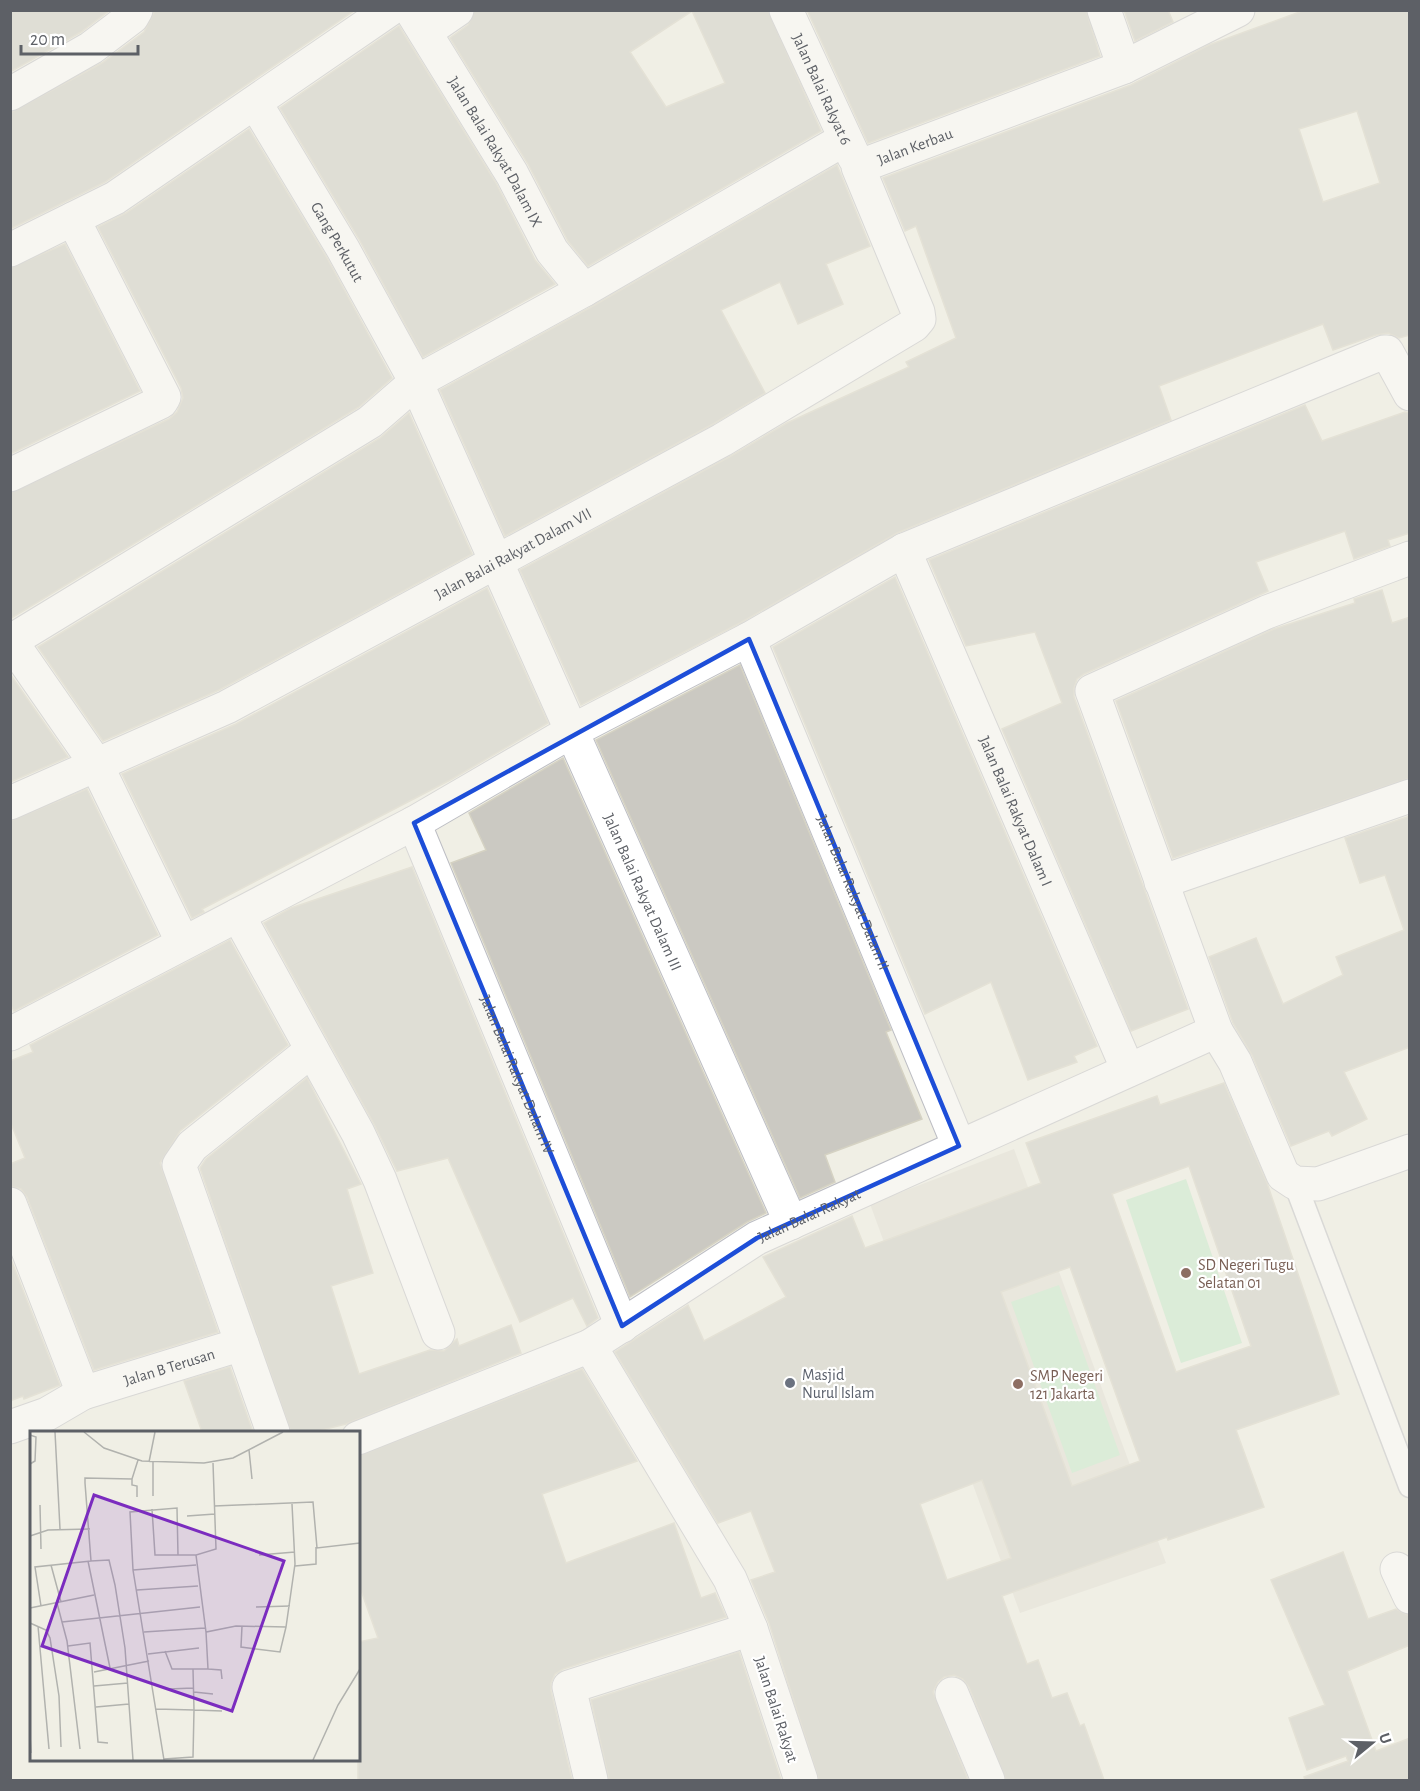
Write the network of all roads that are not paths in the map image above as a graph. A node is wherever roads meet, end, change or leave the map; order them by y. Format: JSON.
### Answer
{"nodes":[{"id":1,"x":136,"y":10,"type":"edge"},
{"id":2,"x":389,"y":10,"type":"edge"},
{"id":3,"x":457,"y":10,"type":"edge"},
{"id":4,"x":786,"y":10,"type":"edge"},
{"id":5,"x":1104,"y":10,"type":"edge"},
{"id":6,"x":1238,"y":10,"type":"edge"},
{"id":7,"x":418,"y":21,"type":"edge"},
{"id":8,"x":1124,"y":68,"type":"junction"},
{"id":9,"x":10,"y":94,"type":"edge"},
{"id":10,"x":256,"y":104,"type":"junction"},
{"id":11,"x":851,"y":153,"type":"junction"},
{"id":12,"x":72,"y":219,"type":"junction"},
{"id":13,"x":10,"y":250,"type":"edge"},
{"id":14,"x":584,"y":290,"type":"junction"},
{"id":15,"x":919,"y":319,"type":"joint"},
{"id":16,"x":416,"y":382,"type":"junction"},
{"id":17,"x":1410,"y":394,"type":"edge"},
{"id":18,"x":10,"y":475,"type":"edge"},
{"id":19,"x":904,"y":550,"type":"junction"},
{"id":20,"x":1410,"y":558,"type":"edge"},
{"id":21,"x":496,"y":561,"type":"junction"},
{"id":22,"x":749,"y":639,"type":"junction"},
{"id":23,"x":11,"y":641,"type":"edge"},
{"id":24,"x":573,"y":732,"type":"junction"},
{"id":25,"x":96,"y":764,"type":"junction"},
{"id":26,"x":1410,"y":796,"type":"edge"},
{"id":27,"x":10,"y":803,"type":"edge"},
{"id":28,"x":414,"y":823,"type":"junction"},
{"id":29,"x":1161,"y":882,"type":"junction"},
{"id":30,"x":238,"y":915,"type":"junction"},
{"id":31,"x":183,"y":943,"type":"junction"},
{"id":32,"x":1216,"y":1031,"type":"junction"},
{"id":33,"x":10,"y":1034,"type":"edge"},
{"id":34,"x":312,"y":1050,"type":"junction"},
{"id":35,"x":1128,"y":1070,"type":"junction"},
{"id":36,"x":959,"y":1146,"type":"junction"},
{"id":37,"x":1410,"y":1151,"type":"edge"},
{"id":38,"x":1295,"y":1183,"type":"junction"},
{"id":39,"x":10,"y":1204,"type":"edge"},
{"id":40,"x":791,"y":1223,"type":"junction"},
{"id":41,"x":622,"y":1326,"type":"junction"},
{"id":42,"x":438,"y":1333,"type":"dead end"},
{"id":43,"x":242,"y":1344,"type":"junction"},
{"id":44,"x":590,"y":1346,"type":"junction"},
{"id":45,"x":83,"y":1394,"type":"junction"},
{"id":46,"x":50,"y":1423,"type":"edge"},
{"id":47,"x":10,"y":1427,"type":"edge"},
{"id":48,"x":273,"y":1431,"type":"edge"},
{"id":49,"x":360,"y":1437,"type":"edge"},
{"id":50,"x":1410,"y":1486,"type":"edge"},
{"id":51,"x":751,"y":1629,"type":"junction"},
{"id":52,"x":952,"y":1694,"type":"dead end"},
{"id":53,"x":591,"y":1780,"type":"edge"},
{"id":54,"x":801,"y":1780,"type":"edge"},
{"id":55,"x":988,"y":1780,"type":"edge"}],
"edges":[{"from":1,"to":9,"type":"street"},
{"from":2,"to":10,"type":"street"},
{"from":3,"to":7,"type":"street"},
{"from":4,"to":11,"type":"street","name":"Jalan Balai Rakyat 6"},
{"from":5,"to":8,"type":"street"},
{"from":6,"to":8,"type":"street","name":"Jalan Kerbau"},
{"from":7,"to":14,"type":"street","name":"Jalan Balai Rakyat Dalam IX"},
{"from":8,"to":11,"type":"street","name":"Jalan Kerbau"},
{"from":10,"to":12,"type":"street"},
{"from":10,"to":16,"type":"street","name":"Gang Perkutut"},
{"from":11,"to":14,"type":"street"},
{"from":11,"to":15,"type":"street","name":"Jalan Kerbau"},
{"from":12,"to":13,"type":"street"},
{"from":12,"to":18,"type":"street"},
{"from":14,"to":16,"type":"street"},
{"from":15,"to":21,"type":"street","name":"Jalan Balai Rakyat Dalam VII"},
{"from":16,"to":21,"type":"street","name":"Gang Perkutut"},
{"from":16,"to":23,"type":"street"},
{"from":17,"to":19,"type":"street"},
{"from":19,"to":22,"type":"street"},
{"from":19,"to":35,"type":"street","name":"Jalan Balai Rakyat Dalam I"},
{"from":20,"to":29,"type":"street"},
{"from":21,"to":24,"type":"street","name":"Jalan Balai Rakyat Dalam III"},
{"from":21,"to":25,"type":"street","name":"Jalan Balai Rakyat Dalam VII"},
{"from":22,"to":24,"type":"street"},
{"from":22,"to":36,"type":"street","name":"Jalan Balai Rakyat Dalam II"},
{"from":23,"to":25,"type":"street"},
{"from":24,"to":28,"type":"street"},
{"from":24,"to":40,"type":"street","name":"Jalan Balai Rakyat Dalam III"},
{"from":25,"to":27,"type":"street","name":"Jalan Balai Rakyat Dalam VII"},
{"from":25,"to":31,"type":"street"},
{"from":26,"to":29,"type":"street"},
{"from":28,"to":30,"type":"street"},
{"from":28,"to":41,"type":"street","name":"Jalan Balai Rakyat Dalam IV"},
{"from":29,"to":32,"type":"street"},
{"from":30,"to":31,"type":"street"},
{"from":30,"to":34,"type":"street"},
{"from":31,"to":33,"type":"street"},
{"from":32,"to":35,"type":"street","name":"Jalan Balai Rakyat"},
{"from":32,"to":38,"type":"street"},
{"from":34,"to":42,"type":"street"},
{"from":34,"to":43,"type":"street"},
{"from":35,"to":36,"type":"street","name":"Jalan Balai Rakyat"},
{"from":36,"to":40,"type":"street","name":"Jalan Balai Rakyat"},
{"from":37,"to":38,"type":"street"},
{"from":38,"to":50,"type":"lane"},
{"from":39,"to":45,"type":"street"},
{"from":40,"to":41,"type":"street","name":"Jalan Balai Rakyat"},
{"from":41,"to":44,"type":"street","name":"Jalan Balai Rakyat"},
{"from":43,"to":45,"type":"street","name":"Jalan B Terusan"},
{"from":43,"to":48,"type":"street"},
{"from":44,"to":49,"type":"street"},
{"from":44,"to":51,"type":"street","name":"Jalan Balai Rakyat"},
{"from":45,"to":46,"type":"street","name":"Jalan B Terusan"},
{"from":46,"to":47,"type":"street","name":"Jalan B Terusan"},
{"from":51,"to":53,"type":"street"},
{"from":51,"to":54,"type":"street","name":"Jalan Balai Rakyat"},
{"from":52,"to":55,"type":"street"}]}
